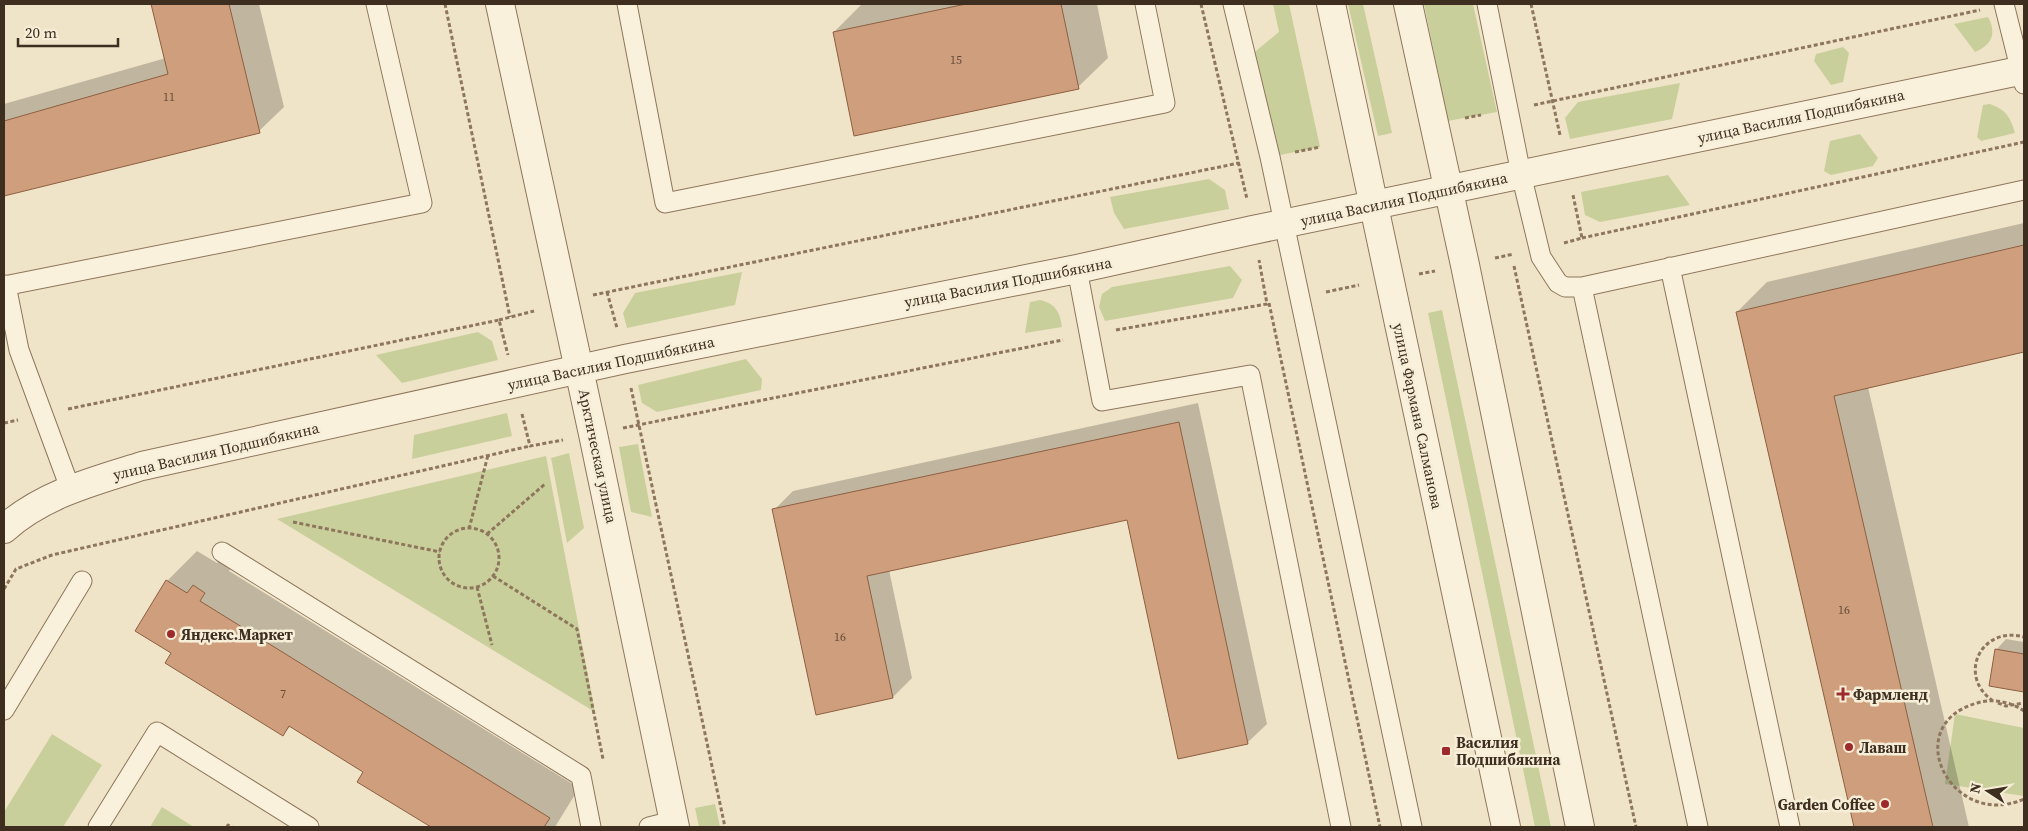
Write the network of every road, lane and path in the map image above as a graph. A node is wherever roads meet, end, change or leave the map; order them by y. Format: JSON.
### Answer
{"nodes":[{"id":1,"x":376,"y":4,"type":"edge"},
{"id":2,"x":444,"y":4,"type":"edge"},
{"id":3,"x":500,"y":4,"type":"edge"},
{"id":4,"x":628,"y":4,"type":"edge"},
{"id":5,"x":1145,"y":4,"type":"edge"},
{"id":6,"x":1201,"y":4,"type":"edge"},
{"id":7,"x":1233,"y":4,"type":"edge"},
{"id":8,"x":1331,"y":4,"type":"edge"},
{"id":9,"x":1408,"y":4,"type":"edge"},
{"id":10,"x":1487,"y":4,"type":"edge"},
{"id":11,"x":1531,"y":4,"type":"edge"},
{"id":12,"x":2004,"y":4,"type":"edge"},
{"id":13,"x":2023,"y":75,"type":"edge"},
{"id":14,"x":1552,"y":102,"type":"junction"},
{"id":15,"x":1528,"y":106,"type":"dead end"},
{"id":16,"x":1487,"y":114,"type":"dead end"},
{"id":17,"x":1457,"y":119,"type":"dead end"},
{"id":18,"x":2024,"y":142,"type":"edge"},
{"id":19,"x":1320,"y":148,"type":"dead end"},
{"id":20,"x":1288,"y":154,"type":"dead end"},
{"id":21,"x":1521,"y":174,"type":"junction"},
{"id":22,"x":1448,"y":189,"type":"junction"},
{"id":23,"x":2024,"y":190,"type":"edge"},
{"id":24,"x":1373,"y":205,"type":"junction"},
{"id":25,"x":1284,"y":224,"type":"junction"},
{"id":26,"x":1582,"y":238,"type":"dead end"},
{"id":27,"x":1511,"y":254,"type":"dead end"},
{"id":28,"x":1670,"y":267,"type":"junction"},
{"id":29,"x":1077,"y":269,"type":"junction"},
{"id":30,"x":5,"y":286,"type":"edge"},
{"id":31,"x":1582,"y":287,"type":"junction"},
{"id":32,"x":607,"y":292,"type":"junction"},
{"id":33,"x":564,"y":303,"type":"junction"},
{"id":34,"x":1267,"y":304,"type":"dead end"},
{"id":35,"x":510,"y":317,"type":"junction"},
{"id":36,"x":500,"y":320,"type":"dead end"},
{"id":37,"x":625,"y":359,"type":"junction"},
{"id":38,"x":579,"y":369,"type":"junction"},
{"id":39,"x":530,"y":446,"type":"dead end"},
{"id":40,"x":488,"y":455,"type":"junction"},
{"id":41,"x":545,"y":484,"type":"dead end"},
{"id":42,"x":70,"y":488,"type":"junction"},
{"id":43,"x":293,"y":522,"type":"dead end"},
{"id":44,"x":4,"y":529,"type":"edge"},
{"id":45,"x":469,"y":529,"type":"junction"},
{"id":46,"x":487,"y":534,"type":"junction"},
{"id":47,"x":222,"y":552,"type":"dead end"},
{"id":48,"x":440,"y":552,"type":"junction"},
{"id":49,"x":493,"y":576,"type":"junction"},
{"id":50,"x":82,"y":581,"type":"dead end"},
{"id":51,"x":477,"y":587,"type":"junction"},
{"id":52,"x":4,"y":588,"type":"edge"},
{"id":53,"x":2024,"y":637,"type":"edge"},
{"id":54,"x":492,"y":645,"type":"dead end"},
{"id":55,"x":1995,"y":702,"type":"junction"},
{"id":56,"x":2024,"y":703,"type":"edge"},
{"id":57,"x":2014,"y":705,"type":"junction"},
{"id":58,"x":4,"y":710,"type":"edge"},
{"id":59,"x":2024,"y":712,"type":"edge"},
{"id":60,"x":604,"y":761,"type":"dead end"},
{"id":61,"x":1945,"y":784,"type":"dead end"},
{"id":62,"x":2024,"y":799,"type":"edge"},
{"id":63,"x":1992,"y":810,"type":"dead end"},
{"id":64,"x":666,"y":825,"type":"edge"},
{"id":65,"x":98,"y":827,"type":"edge"},
{"id":66,"x":227,"y":827,"type":"edge"},
{"id":67,"x":232,"y":827,"type":"edge"},
{"id":68,"x":309,"y":827,"type":"edge"},
{"id":69,"x":591,"y":827,"type":"edge"},
{"id":70,"x":725,"y":827,"type":"edge"},
{"id":71,"x":1341,"y":827,"type":"edge"},
{"id":72,"x":1380,"y":827,"type":"edge"},
{"id":73,"x":1412,"y":827,"type":"edge"},
{"id":74,"x":1506,"y":827,"type":"edge"},
{"id":75,"x":1580,"y":827,"type":"edge"},
{"id":76,"x":1636,"y":827,"type":"edge"},
{"id":77,"x":1698,"y":827,"type":"edge"},
{"id":78,"x":1790,"y":827,"type":"edge"}],
"edges":[{"from":1,"to":30,"type":"lane"},
{"from":2,"to":35,"type":"path"},
{"from":3,"to":33,"type":"street","name":"Арктическая улица"},
{"from":4,"to":5,"type":"lane"},
{"from":6,"to":32,"type":"path"},
{"from":7,"to":25,"type":"lane"},
{"from":8,"to":24,"type":"street","name":"улица Фармана Салманова"},
{"from":9,"to":22,"type":"street"},
{"from":10,"to":21,"type":"lane"},
{"from":11,"to":14,"type":"path"},
{"from":12,"to":13,"type":"lane"},
{"from":12,"to":14,"type":"path"},
{"from":13,"to":21,"type":"street","name":"улица Василия Подшибякина"},
{"from":14,"to":15,"type":"path"},
{"from":16,"to":17,"type":"path"},
{"from":18,"to":26,"type":"path"},
{"from":19,"to":20,"type":"path"},
{"from":21,"to":22,"type":"street","name":"улица Василия Подшибякина"},
{"from":21,"to":31,"type":"lane"},
{"from":22,"to":24,"type":"street","name":"улица Василия Подшибякина"},
{"from":22,"to":75,"type":"street"},
{"from":23,"to":28,"type":"lane"},
{"from":24,"to":25,"type":"street","name":"улица Василия Подшибякина"},
{"from":24,"to":74,"type":"street","name":"улица Фармана Салманова"},
{"from":25,"to":29,"type":"street","name":"улица Василия Подшибякина"},
{"from":25,"to":73,"type":"lane"},
{"from":27,"to":76,"type":"path"},
{"from":28,"to":31,"type":"lane"},
{"from":28,"to":78,"type":"lane"},
{"from":29,"to":37,"type":"street","name":"улица Василия Подшибякина"},
{"from":29,"to":71,"type":"lane"},
{"from":30,"to":42,"type":"lane"},
{"from":31,"to":77,"type":"lane"},
{"from":32,"to":33,"type":"path"},
{"from":32,"to":37,"type":"path"},
{"from":33,"to":35,"type":"path"},
{"from":33,"to":38,"type":"street","name":"Арктическая улица"},
{"from":34,"to":72,"type":"path"},
{"from":35,"to":36,"type":"path"},
{"from":37,"to":38,"type":"street","name":"улица Василия Подшибякина"},
{"from":37,"to":70,"type":"path"},
{"from":38,"to":42,"type":"street","name":"улица Василия Подшибякина"},
{"from":38,"to":64,"type":"street","name":"Арктическая улица"},
{"from":39,"to":40,"type":"path"},
{"from":40,"to":45,"type":"path"},
{"from":40,"to":52,"type":"path"},
{"from":41,"to":46,"type":"path"},
{"from":42,"to":44,"type":"street","name":"улица Василия Подшибякина"},
{"from":43,"to":48,"type":"path"},
{"from":45,"to":46,"type":"path"},
{"from":45,"to":48,"type":"path"},
{"from":46,"to":49,"type":"path"},
{"from":47,"to":69,"type":"lane"},
{"from":48,"to":51,"type":"path"},
{"from":49,"to":51,"type":"path"},
{"from":49,"to":60,"type":"path"},
{"from":50,"to":58,"type":"lane"},
{"from":51,"to":54,"type":"path"},
{"from":53,"to":55,"type":"path"},
{"from":55,"to":57,"type":"path"},
{"from":55,"to":61,"type":"path"},
{"from":56,"to":57,"type":"path"},
{"from":57,"to":59,"type":"path"},
{"from":62,"to":63,"type":"path"},
{"from":65,"to":68,"type":"lane"},
{"from":66,"to":67,"type":"path"}]}
